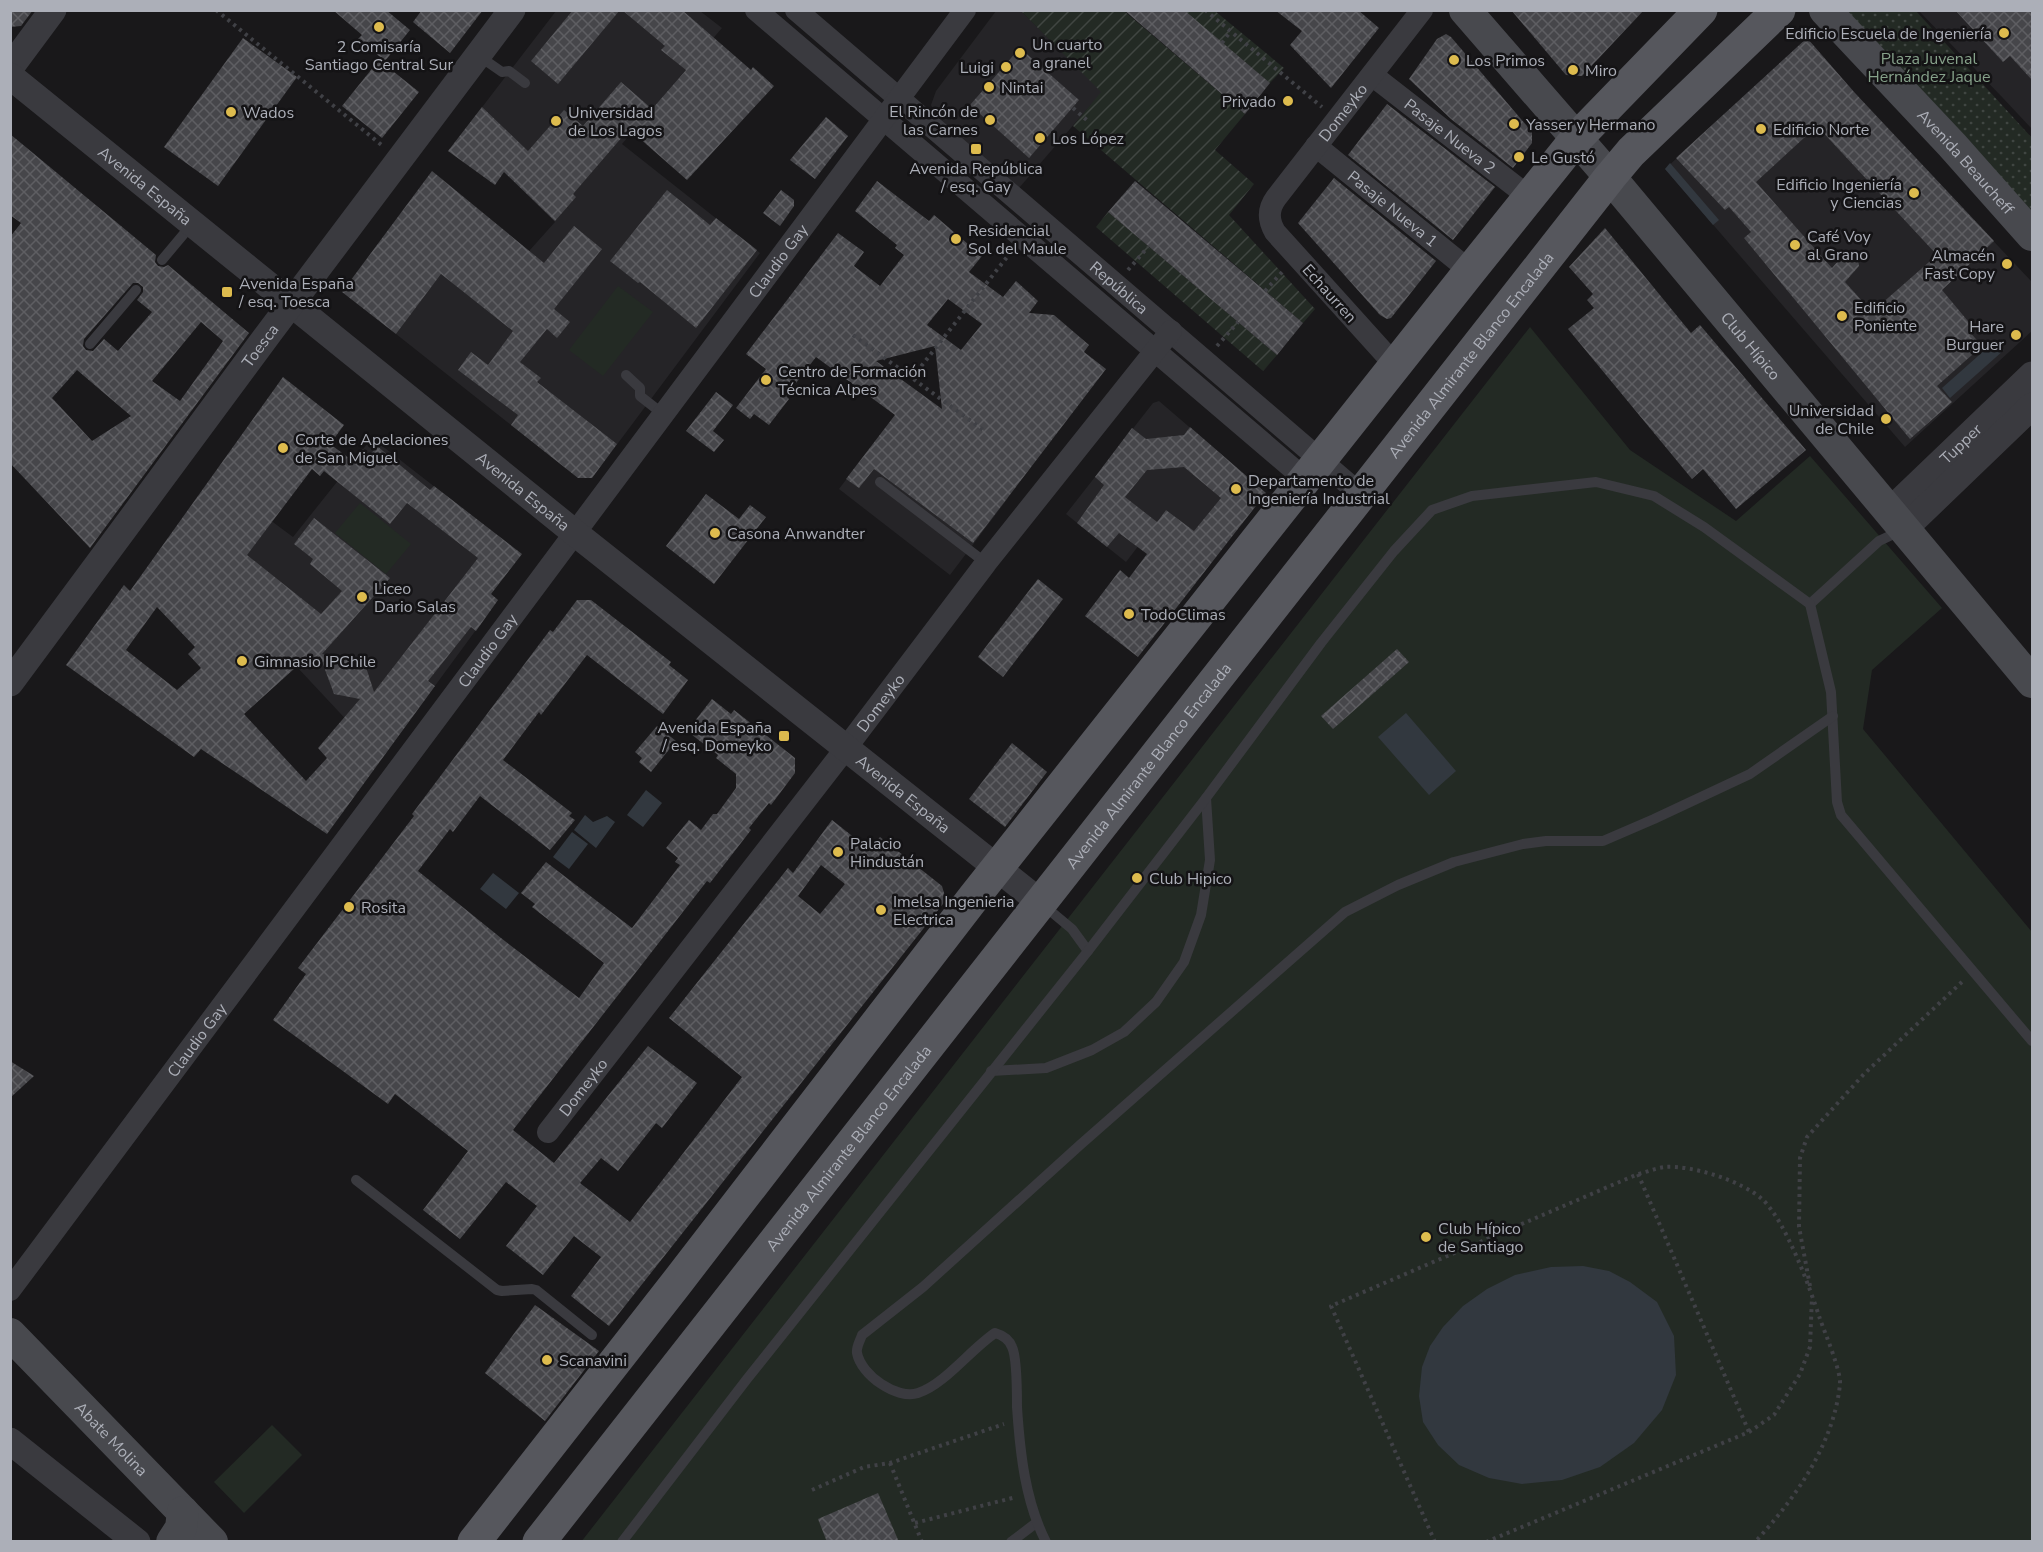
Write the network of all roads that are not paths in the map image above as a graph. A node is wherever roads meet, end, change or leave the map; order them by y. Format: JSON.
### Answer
{"nodes":[{"id":1,"x":53,"y":10,"type":"edge"},
{"id":2,"x":512,"y":10,"type":"edge"},
{"id":3,"x":756,"y":10,"type":"edge"},
{"id":4,"x":796,"y":10,"type":"edge"},
{"id":5,"x":965,"y":10,"type":"edge"},
{"id":6,"x":1422,"y":10,"type":"edge"},
{"id":7,"x":1466,"y":10,"type":"edge"},
{"id":8,"x":1701,"y":10,"type":"edge"},
{"id":9,"x":1779,"y":10,"type":"edge"},
{"id":10,"x":1825,"y":10,"type":"edge"},
{"id":11,"x":479,"y":56,"type":"junction"},
{"id":12,"x":10,"y":68,"type":"edge"},
{"id":13,"x":1372,"y":75,"type":"junction"},
{"id":14,"x":10,"y":76,"type":"edge"},
{"id":15,"x":525,"y":83,"type":"dead end"},
{"id":16,"x":899,"y":99,"type":"junction"},
{"id":17,"x":884,"y":120,"type":"junction"},
{"id":18,"x":1576,"y":139,"type":"junction"},
{"id":19,"x":1316,"y":146,"type":"junction"},
{"id":20,"x":1610,"y":177,"type":"junction"},
{"id":21,"x":1529,"y":197,"type":"junction"},
{"id":22,"x":1270,"y":217,"type":"joint"},
{"id":23,"x":193,"y":223,"type":"junction"},
{"id":24,"x":2032,"y":235,"type":"edge"},
{"id":25,"x":162,"y":260,"type":"dead end"},
{"id":26,"x":1470,"y":271,"type":"junction"},
{"id":27,"x":136,"y":290,"type":"dead end"},
{"id":28,"x":291,"y":304,"type":"junction"},
{"id":29,"x":1171,"y":332,"type":"junction"},
{"id":30,"x":90,"y":344,"type":"dead end"},
{"id":31,"x":1156,"y":352,"type":"junction"},
{"id":32,"x":1395,"y":365,"type":"junction"},
{"id":33,"x":626,"y":375,"type":"dead end"},
{"id":34,"x":2032,"y":375,"type":"edge"},
{"id":35,"x":2032,"y":406,"type":"edge"},
{"id":36,"x":663,"y":414,"type":"junction"},
{"id":37,"x":1313,"y":469,"type":"junction"},
{"id":38,"x":880,"y":482,"type":"dead end"},
{"id":39,"x":1360,"y":494,"type":"junction"},
{"id":40,"x":1891,"y":528,"type":"junction"},
{"id":41,"x":575,"y":533,"type":"junction"},
{"id":42,"x":986,"y":563,"type":"junction"},
{"id":43,"x":1810,"y":604,"type":"junction"},
{"id":44,"x":2032,"y":682,"type":"edge"},
{"id":45,"x":10,"y":683,"type":"edge"},
{"id":46,"x":1833,"y":716,"type":"junction"},
{"id":47,"x":846,"y":748,"type":"junction"},
{"id":48,"x":1206,"y":798,"type":"junction"},
{"id":49,"x":997,"y":868,"type":"junction"},
{"id":50,"x":1040,"y":902,"type":"junction"},
{"id":51,"x":1088,"y":951,"type":"junction"},
{"id":52,"x":2032,"y":1041,"type":"edge"},
{"id":53,"x":991,"y":1071,"type":"junction"},
{"id":54,"x":548,"y":1131,"type":"dead end"},
{"id":55,"x":356,"y":1180,"type":"dead end"},
{"id":56,"x":675,"y":1285,"type":"junction"},
{"id":57,"x":10,"y":1290,"type":"edge"},
{"id":58,"x":716,"y":1317,"type":"junction"},
{"id":59,"x":10,"y":1334,"type":"edge"},
{"id":60,"x":592,"y":1335,"type":"dead end"},
{"id":61,"x":10,"y":1441,"type":"edge"},
{"id":62,"x":183,"y":1512,"type":"junction"},
{"id":63,"x":1036,"y":1523,"type":"junction"},
{"id":64,"x":137,"y":1542,"type":"edge"},
{"id":65,"x":172,"y":1542,"type":"edge"},
{"id":66,"x":212,"y":1542,"type":"edge"},
{"id":67,"x":474,"y":1542,"type":"edge"},
{"id":68,"x":539,"y":1542,"type":"edge"},
{"id":69,"x":622,"y":1542,"type":"edge"},
{"id":70,"x":1011,"y":1542,"type":"edge"},
{"id":71,"x":1046,"y":1542,"type":"edge"}],
"edges":[{"from":1,"to":12,"type":"street"},
{"from":2,"to":11,"type":"street","name":"Toesca"},
{"from":3,"to":17,"type":"street","name":"República"},
{"from":4,"to":16,"type":"street","name":"República"},
{"from":5,"to":16,"type":"street","name":"Claudio Gay"},
{"from":6,"to":13,"type":"street","name":"Domeyko"},
{"from":7,"to":18,"type":"main road","name":"Club Hípico"},
{"from":8,"to":18,"type":"main road"},
{"from":9,"to":20,"type":"main road","name":"Avenida Almirante Blanco Encalada"},
{"from":10,"to":24,"type":"main road","name":"Avenida Beaucheff"},
{"from":11,"to":15,"type":"lane"},
{"from":11,"to":28,"type":"street","name":"Toesca"},
{"from":13,"to":19,"type":"street","name":"Domeyko"},
{"from":13,"to":21,"type":"street","name":"Pasaje Nueva 2"},
{"from":14,"to":23,"type":"street","name":"Avenida España"},
{"from":16,"to":17,"type":"street","name":"Claudio Gay"},
{"from":16,"to":29,"type":"street","name":"República"},
{"from":17,"to":31,"type":"street","name":"República"},
{"from":17,"to":36,"type":"street","name":"Claudio Gay"},
{"from":18,"to":20,"type":"main road","name":"Club Hípico"},
{"from":18,"to":21,"type":"main road"},
{"from":19,"to":22,"type":"street","name":"Domeyko"},
{"from":19,"to":26,"type":"street","name":"Pasaje Nueva 1"},
{"from":20,"to":39,"type":"main road","name":"Avenida Almirante Blanco Encalada"},
{"from":20,"to":40,"type":"main road","name":"Club Hípico"},
{"from":21,"to":26,"type":"main road"},
{"from":22,"to":32,"type":"street","name":"Echaurren"},
{"from":23,"to":25,"type":"lane"},
{"from":23,"to":28,"type":"street","name":"Avenida España"},
{"from":26,"to":32,"type":"main road"},
{"from":27,"to":30,"type":"lane"},
{"from":28,"to":41,"type":"street","name":"Avenida España"},
{"from":28,"to":45,"type":"street","name":"Toesca"},
{"from":29,"to":31,"type":"street","name":"Domeyko"},
{"from":29,"to":37,"type":"street","name":"República"},
{"from":31,"to":37,"type":"street","name":"República"},
{"from":31,"to":42,"type":"street","name":"Domeyko"},
{"from":32,"to":37,"type":"main road"},
{"from":33,"to":36,"type":"lane"},
{"from":34,"to":40,"type":"street","name":"Tupper"},
{"from":35,"to":40,"type":"street","name":"Tupper"},
{"from":36,"to":41,"type":"street","name":"Claudio Gay"},
{"from":37,"to":39,"type":"street","name":"República"},
{"from":37,"to":49,"type":"main road"},
{"from":38,"to":42,"type":"lane"},
{"from":39,"to":50,"type":"main road","name":"Avenida Almirante Blanco Encalada"},
{"from":40,"to":43,"type":"lane"},
{"from":40,"to":44,"type":"main road","name":"Club Hípico"},
{"from":41,"to":47,"type":"street","name":"Avenida España"},
{"from":41,"to":57,"type":"street","name":"Claudio Gay"},
{"from":42,"to":47,"type":"street","name":"Domeyko"},
{"from":43,"to":46,"type":"lane"},
{"from":43,"to":48,"type":"lane"},
{"from":46,"to":52,"type":"lane"},
{"from":46,"to":63,"type":"lane"},
{"from":47,"to":49,"type":"street","name":"Avenida España"},
{"from":47,"to":54,"type":"street","name":"Domeyko"},
{"from":48,"to":51,"type":"lane"},
{"from":48,"to":53,"type":"lane"},
{"from":49,"to":50,"type":"street","name":"Avenida España"},
{"from":49,"to":56,"type":"main road"},
{"from":50,"to":51,"type":"lane"},
{"from":50,"to":58,"type":"main road","name":"Avenida Almirante Blanco Encalada"},
{"from":51,"to":53,"type":"lane"},
{"from":53,"to":69,"type":"lane"},
{"from":55,"to":60,"type":"lane"},
{"from":56,"to":58,"type":"main road"},
{"from":56,"to":67,"type":"main road"},
{"from":58,"to":68,"type":"main road","name":"Avenida Almirante Blanco Encalada"},
{"from":59,"to":62,"type":"main road","name":"Abate Molina"},
{"from":61,"to":64,"type":"street"},
{"from":62,"to":65,"type":"main road"},
{"from":62,"to":66,"type":"main road","name":"Abate Molina"},
{"from":63,"to":70,"type":"lane"},
{"from":63,"to":71,"type":"lane"}]}
